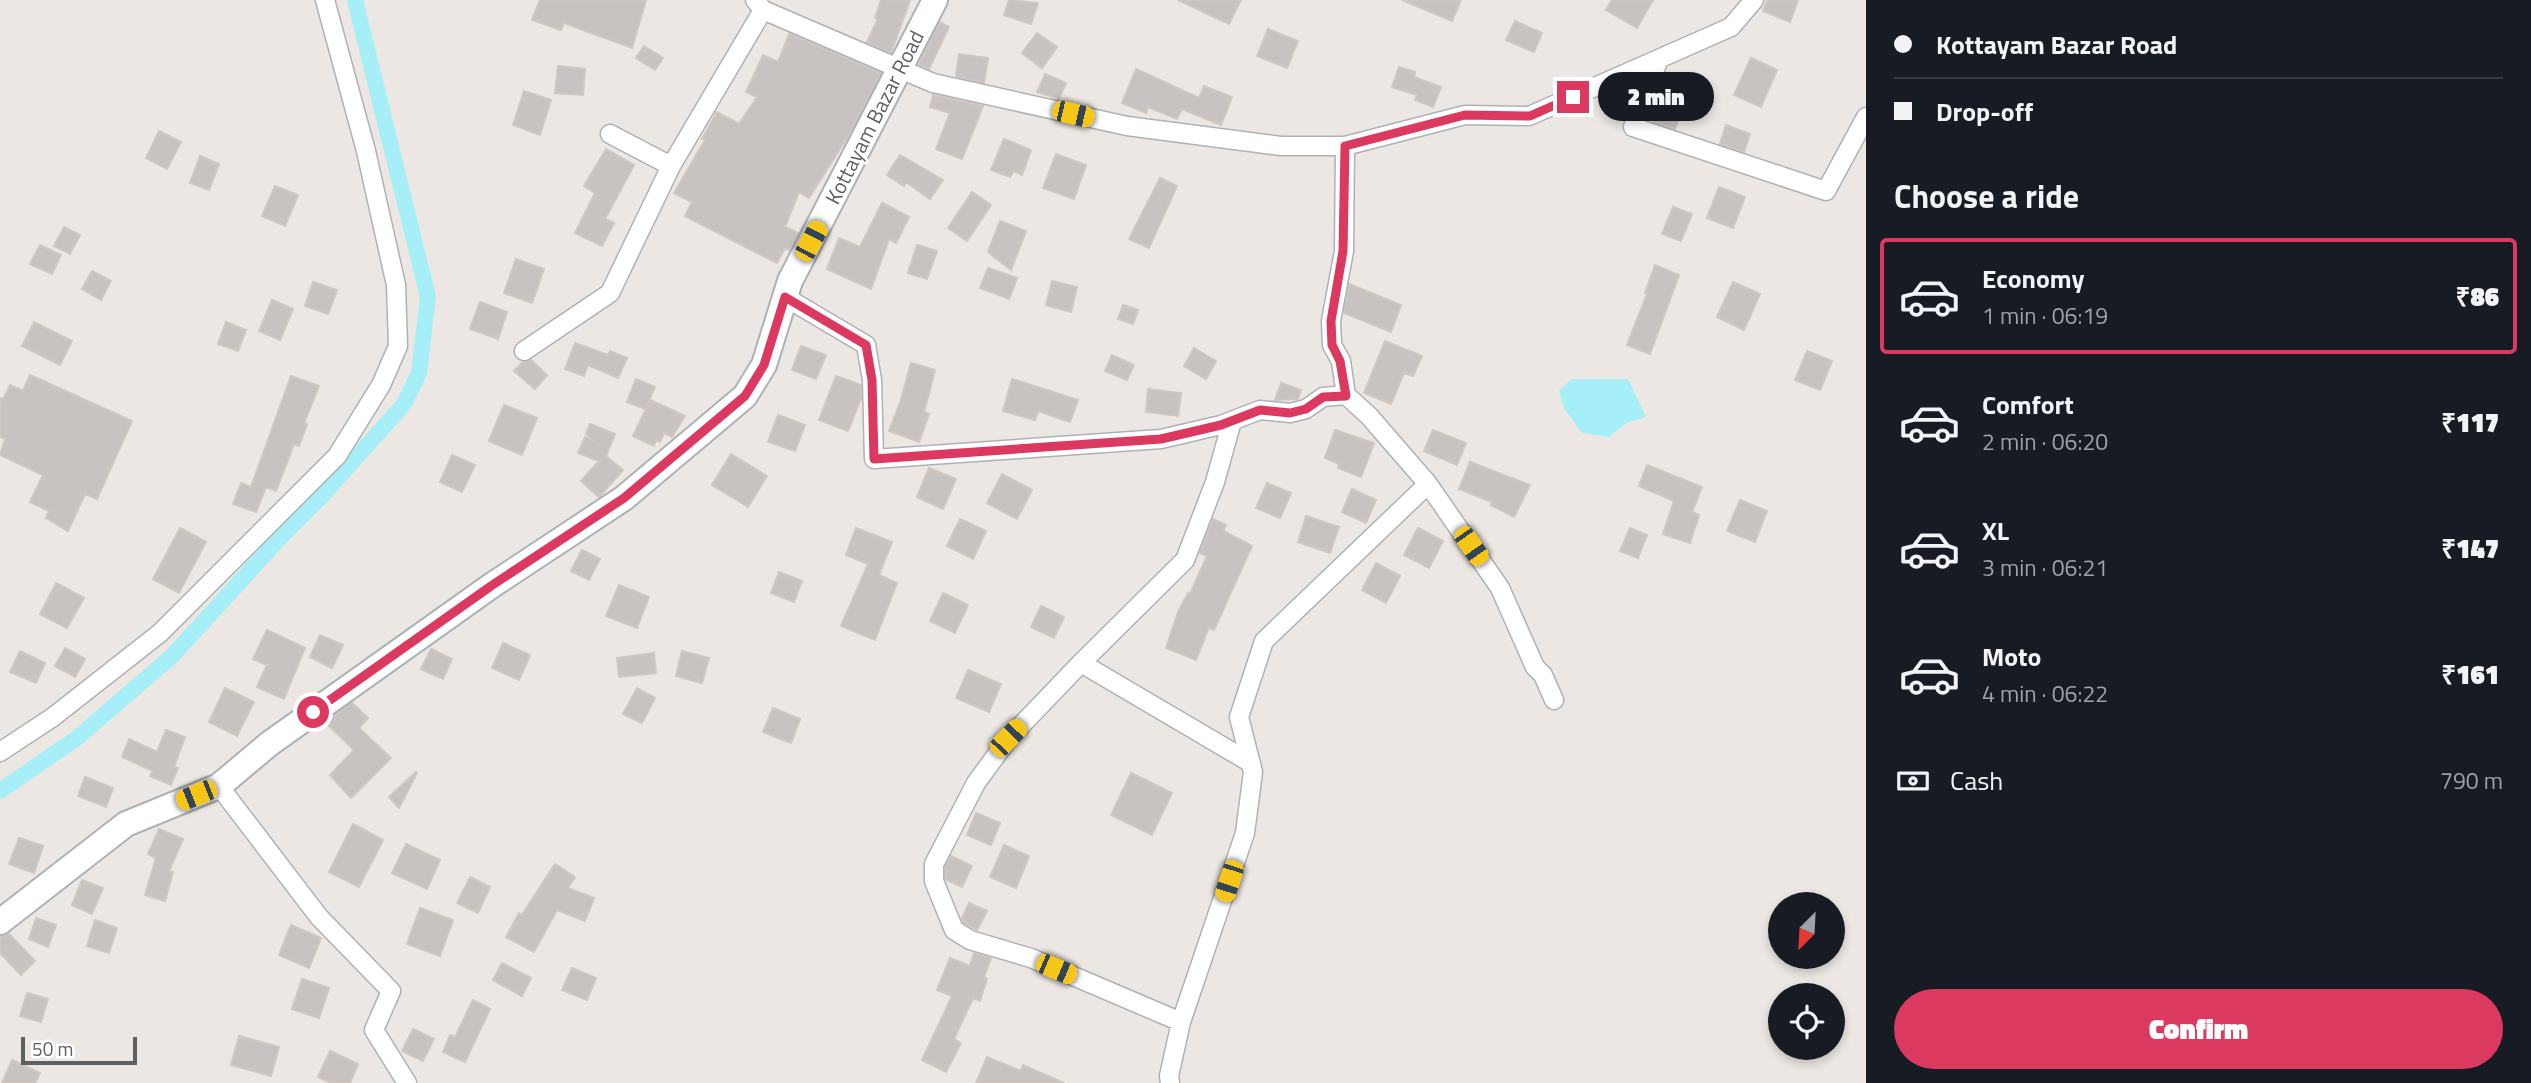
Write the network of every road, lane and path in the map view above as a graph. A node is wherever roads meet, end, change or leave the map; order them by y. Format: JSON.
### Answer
{"nodes":[{"id":1,"x":326,"y":0,"type":"edge"},
{"id":2,"x":935,"y":0,"type":"edge"},
{"id":3,"x":759,"y":5,"type":"edge"},
{"id":4,"x":1740,"y":9,"type":"edge"},
{"id":5,"x":1659,"y":58,"type":"junction"},
{"id":6,"x":898,"y":69,"type":"junction"},
{"id":7,"x":1866,"y":117,"type":"edge"},
{"id":8,"x":610,"y":134,"type":"dead end"},
{"id":9,"x":1345,"y":146,"type":"junction"},
{"id":10,"x":671,"y":166,"type":"junction"},
{"id":11,"x":785,"y":297,"type":"junction"},
{"id":12,"x":524,"y":351,"type":"dead end"},
{"id":13,"x":1346,"y":396,"type":"junction"},
{"id":14,"x":1232,"y":421,"type":"junction"},
{"id":15,"x":1428,"y":484,"type":"junction"},
{"id":16,"x":1082,"y":663,"type":"junction"},
{"id":17,"x":1554,"y":700,"type":"dead end"},
{"id":18,"x":0,"y":752,"type":"edge"},
{"id":19,"x":1251,"y":763,"type":"junction"},
{"id":20,"x":219,"y":786,"type":"junction"},
{"id":21,"x":0,"y":922,"type":"edge"},
{"id":22,"x":1181,"y":1022,"type":"junction"},
{"id":23,"x":407,"y":1083,"type":"edge"},
{"id":24,"x":1170,"y":1083,"type":"edge"}],
"edges":[{"from":1,"to":18,"type":"street"},
{"from":2,"to":6,"type":"main road","name":"Kottayam Bazar Road"},
{"from":3,"to":6,"type":"street"},
{"from":3,"to":10,"type":"street"},
{"from":4,"to":5,"type":"street"},
{"from":5,"to":7,"type":"street"},
{"from":5,"to":9,"type":"street"},
{"from":6,"to":9,"type":"street"},
{"from":6,"to":11,"type":"main road","name":"Kottayam Bazar Road"},
{"from":8,"to":10,"type":"street"},
{"from":9,"to":13,"type":"street"},
{"from":10,"to":12,"type":"street"},
{"from":11,"to":14,"type":"street"},
{"from":11,"to":20,"type":"main road","name":"Kottayam Bazar Road"},
{"from":13,"to":14,"type":"street"},
{"from":13,"to":15,"type":"street"},
{"from":14,"to":16,"type":"street"},
{"from":15,"to":17,"type":"street"},
{"from":15,"to":19,"type":"street"},
{"from":16,"to":19,"type":"street"},
{"from":16,"to":22,"type":"street"},
{"from":19,"to":22,"type":"street"},
{"from":20,"to":21,"type":"main road","name":"Kottayam Bazar Road"},
{"from":20,"to":23,"type":"street"},
{"from":22,"to":24,"type":"street"}]}
